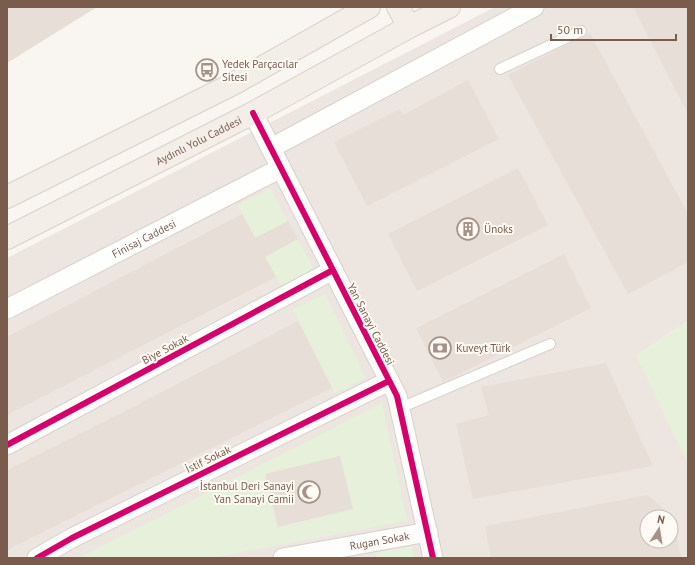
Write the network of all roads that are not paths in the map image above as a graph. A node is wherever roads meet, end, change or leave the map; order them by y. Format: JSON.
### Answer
{"nodes":[{"id":1,"x":369,"y":7,"type":"edge"},
{"id":2,"x":398,"y":7,"type":"edge"},
{"id":3,"x":449,"y":7,"type":"edge"},
{"id":4,"x":534,"y":7,"type":"edge"},
{"id":5,"x":409,"y":27,"type":"junction"},
{"id":6,"x":581,"y":32,"type":"dead end"},
{"id":7,"x":500,"y":69,"type":"dead end"},
{"id":8,"x":253,"y":113,"type":"junction"},
{"id":9,"x":271,"y":148,"type":"junction"},
{"id":10,"x":281,"y":168,"type":"junction"},
{"id":11,"x":7,"y":197,"type":"edge"},
{"id":12,"x":7,"y":238,"type":"edge"},
{"id":13,"x":333,"y":270,"type":"junction"},
{"id":14,"x":7,"y":309,"type":"edge"},
{"id":15,"x":550,"y":344,"type":"dead end"},
{"id":16,"x":389,"y":381,"type":"junction"},
{"id":17,"x":400,"y":408,"type":"junction"},
{"id":18,"x":7,"y":445,"type":"edge"},
{"id":19,"x":428,"y":532,"type":"junction"},
{"id":20,"x":37,"y":558,"type":"edge"},
{"id":21,"x":283,"y":558,"type":"edge"},
{"id":22,"x":434,"y":558,"type":"edge"}],
"edges":[{"from":1,"to":11,"type":"main road"},
{"from":2,"to":5,"type":"main road"},
{"from":3,"to":5,"type":"main road","name":"Aydınlı Yolu Caddesi"},
{"from":4,"to":9,"type":"street"},
{"from":5,"to":8,"type":"main road","name":"Aydınlı Yolu Caddesi"},
{"from":6,"to":7,"type":"lane"},
{"from":8,"to":9,"type":"street","name":"Yan Sanayi Caddesi"},
{"from":8,"to":12,"type":"main road","name":"Aydınlı Yolu Caddesi"},
{"from":9,"to":10,"type":"street","name":"Yan Sanayi Caddesi"},
{"from":10,"to":13,"type":"street","name":"Yan Sanayi Caddesi"},
{"from":10,"to":14,"type":"street","name":"Finisaj Caddesi"},
{"from":13,"to":16,"type":"street","name":"Yan Sanayi Caddesi"},
{"from":13,"to":18,"type":"street","name":"Biye Sokak"},
{"from":15,"to":17,"type":"lane"},
{"from":16,"to":17,"type":"street","name":"Yan Sanayi Caddesi"},
{"from":16,"to":20,"type":"street","name":"İstif Sokak"},
{"from":17,"to":19,"type":"street","name":"Yan Sanayi Caddesi"},
{"from":19,"to":21,"type":"street","name":"Rugan Sokak"},
{"from":19,"to":22,"type":"street","name":"Yan Sanayi Caddesi"}]}
